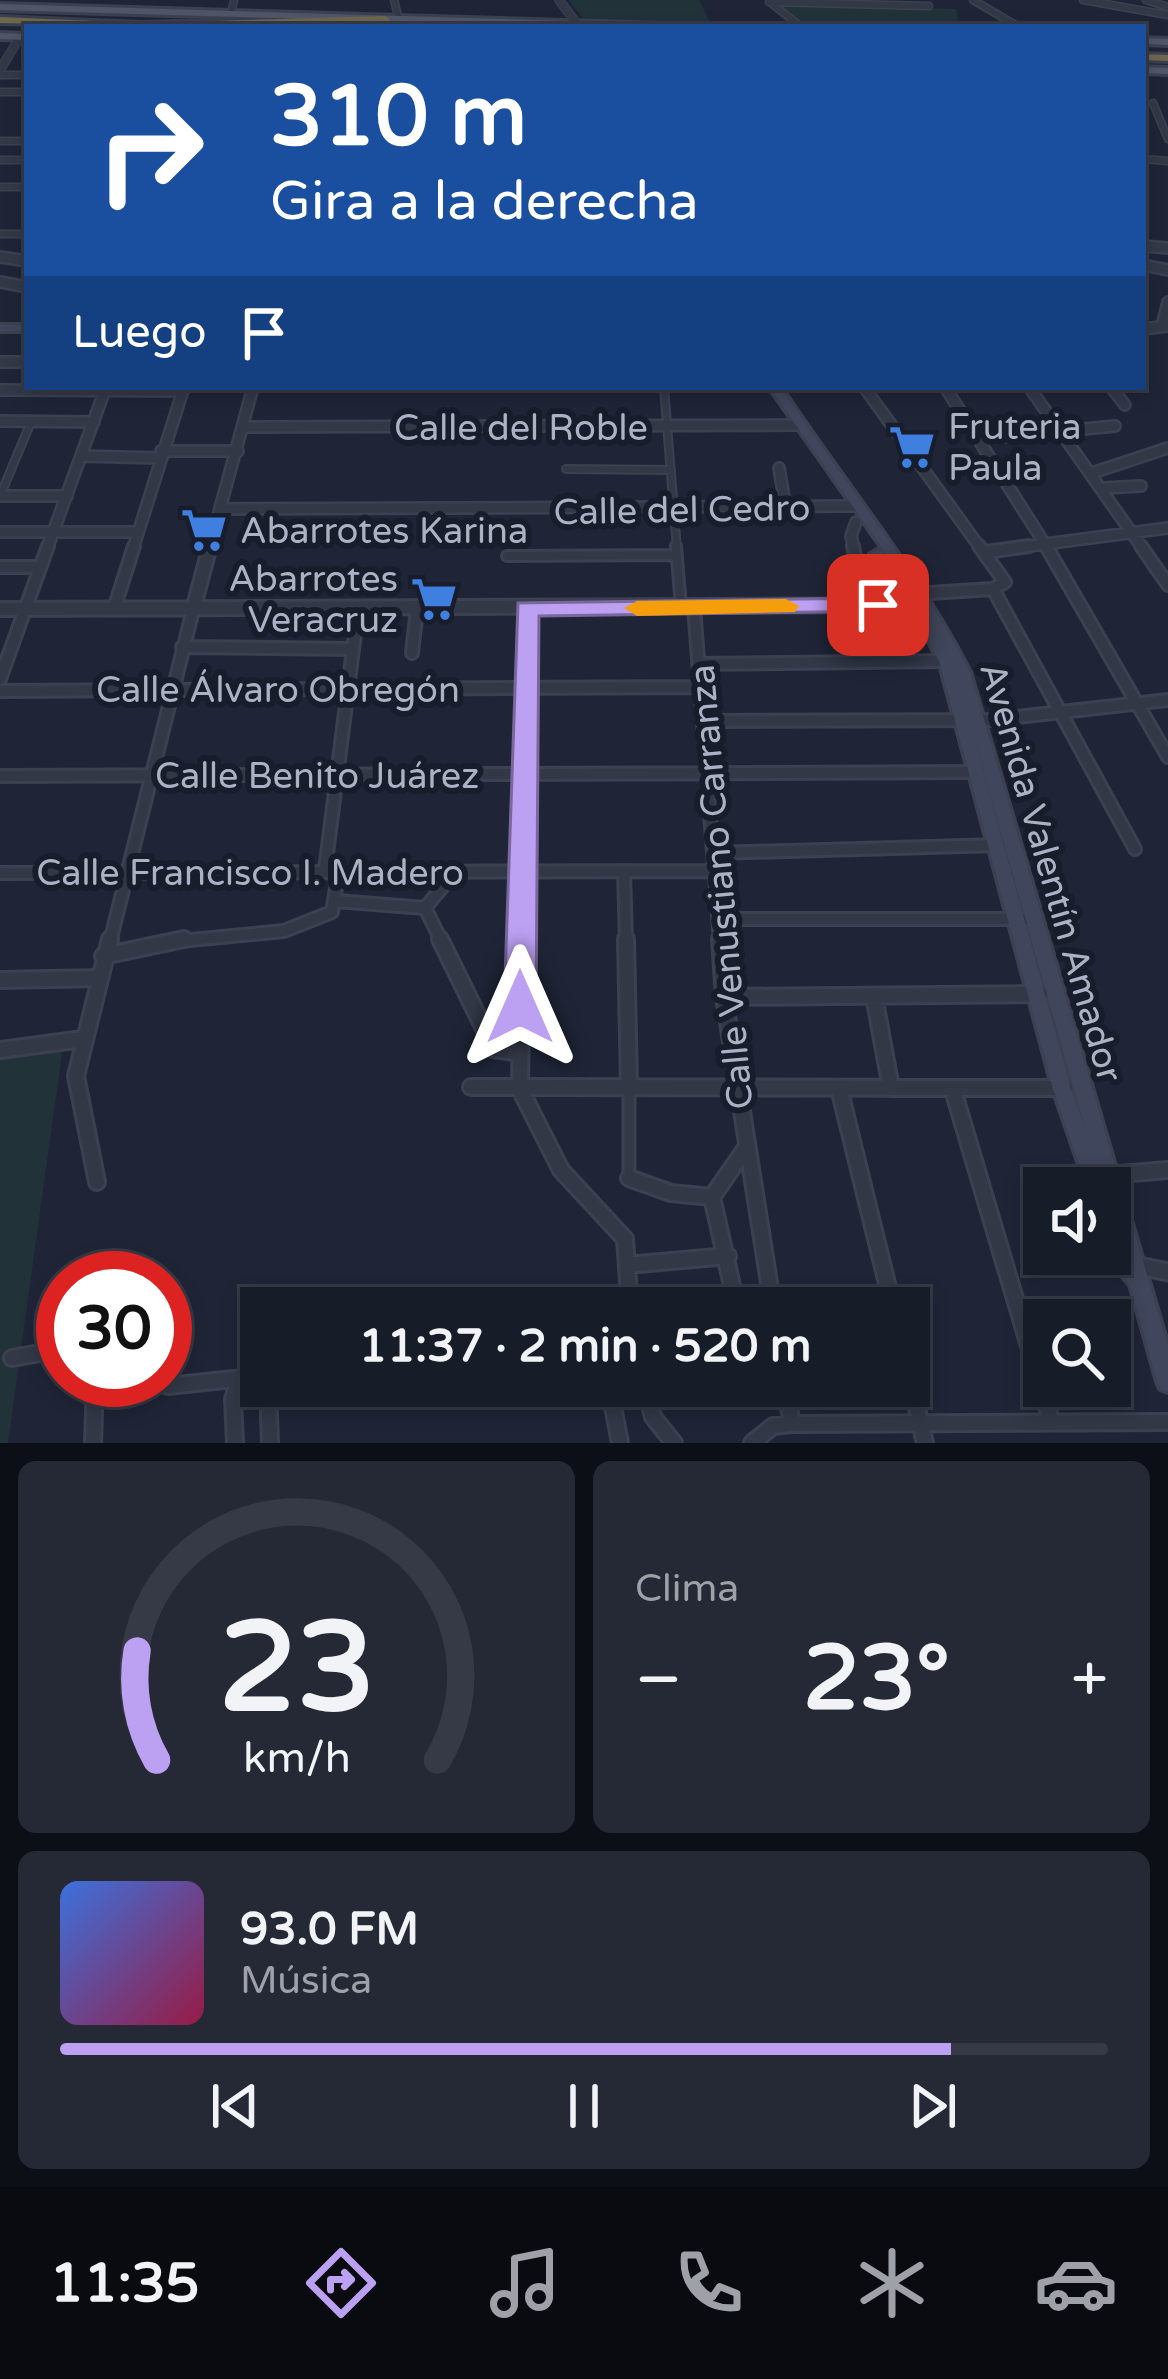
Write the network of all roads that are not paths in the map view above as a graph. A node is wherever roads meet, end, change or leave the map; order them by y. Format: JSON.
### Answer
{"nodes":[{"id":1,"x":234,"y":0,"type":"edge"},
{"id":2,"x":394,"y":0,"type":"edge"},
{"id":3,"x":559,"y":0,"type":"edge"},
{"id":4,"x":924,"y":0,"type":"edge"},
{"id":5,"x":973,"y":0,"type":"edge"},
{"id":6,"x":1083,"y":0,"type":"edge"},
{"id":7,"x":1136,"y":0,"type":"edge"},
{"id":8,"x":1146,"y":0,"type":"edge"},
{"id":9,"x":768,"y":1,"type":"edge"},
{"id":10,"x":822,"y":1,"type":"edge"},
{"id":11,"x":873,"y":2,"type":"edge"},
{"id":12,"x":45,"y":4,"type":"edge"},
{"id":13,"x":92,"y":5,"type":"edge"},
{"id":14,"x":136,"y":6,"type":"edge"},
{"id":15,"x":0,"y":7,"type":"edge"},
{"id":16,"x":1121,"y":7,"type":"junction"},
{"id":17,"x":1168,"y":11,"type":"edge"},
{"id":18,"x":231,"y":14,"type":"junction"},
{"id":19,"x":392,"y":19,"type":"junction"},
{"id":20,"x":0,"y":20,"type":"edge"},
{"id":21,"x":509,"y":22,"type":"junction"},
{"id":22,"x":95,"y":24,"type":"edge"},
{"id":23,"x":214,"y":24,"type":"edge"},
{"id":24,"x":521,"y":24,"type":"edge"},
{"id":25,"x":576,"y":24,"type":"edge"},
{"id":26,"x":797,"y":24,"type":"edge"},
{"id":27,"x":1014,"y":24,"type":"edge"},
{"id":28,"x":24,"y":36,"type":"edge"},
{"id":29,"x":0,"y":72,"type":"edge"},
{"id":30,"x":1154,"y":103,"type":"dead end"},
{"id":31,"x":1168,"y":139,"type":"edge"},
{"id":32,"x":24,"y":261,"type":"edge"},
{"id":33,"x":4,"y":285,"type":"edge"},
{"id":34,"x":1168,"y":302,"type":"edge"},
{"id":35,"x":1165,"y":324,"type":"edge"},
{"id":36,"x":1146,"y":325,"type":"edge"},
{"id":37,"x":105,"y":390,"type":"edge"},
{"id":38,"x":184,"y":390,"type":"edge"},
{"id":39,"x":252,"y":390,"type":"edge"},
{"id":40,"x":664,"y":390,"type":"edge"},
{"id":41,"x":768,"y":390,"type":"edge"},
{"id":42,"x":777,"y":390,"type":"edge"},
{"id":43,"x":866,"y":390,"type":"edge"},
{"id":44,"x":947,"y":390,"type":"edge"},
{"id":45,"x":1031,"y":390,"type":"edge"},
{"id":46,"x":1113,"y":390,"type":"edge"},
{"id":47,"x":1125,"y":405,"type":"dead end"},
{"id":48,"x":0,"y":422,"type":"edge"},
{"id":49,"x":31,"y":422,"type":"junction"},
{"id":50,"x":94,"y":422,"type":"junction"},
{"id":51,"x":667,"y":426,"type":"junction"},
{"id":52,"x":795,"y":426,"type":"junction"},
{"id":53,"x":1115,"y":426,"type":"dead end"},
{"id":54,"x":244,"y":427,"type":"junction"},
{"id":55,"x":1061,"y":431,"type":"junction"},
{"id":56,"x":981,"y":439,"type":"junction"},
{"id":57,"x":1168,"y":448,"type":"edge"},
{"id":58,"x":238,"y":451,"type":"junction"},
{"id":59,"x":160,"y":454,"type":"junction"},
{"id":60,"x":81,"y":456,"type":"junction"},
{"id":61,"x":566,"y":469,"type":"dead end"},
{"id":62,"x":779,"y":469,"type":"dead end"},
{"id":63,"x":671,"y":470,"type":"junction"},
{"id":64,"x":1092,"y":473,"type":"junction"},
{"id":65,"x":1141,"y":486,"type":"dead end"},
{"id":66,"x":1103,"y":488,"type":"junction"},
{"id":67,"x":0,"y":496,"type":"edge"},
{"id":68,"x":67,"y":496,"type":"junction"},
{"id":69,"x":786,"y":508,"type":"junction"},
{"id":70,"x":222,"y":509,"type":"junction"},
{"id":71,"x":674,"y":510,"type":"junction"},
{"id":72,"x":852,"y":512,"type":"junction"},
{"id":73,"x":1168,"y":528,"type":"edge"},
{"id":74,"x":0,"y":532,"type":"edge"},
{"id":75,"x":53,"y":532,"type":"junction"},
{"id":76,"x":138,"y":532,"type":"junction"},
{"id":77,"x":1131,"y":532,"type":"junction"},
{"id":78,"x":1045,"y":545,"type":"junction"},
{"id":79,"x":986,"y":552,"type":"junction"},
{"id":80,"x":677,"y":555,"type":"junction"},
{"id":81,"x":507,"y":556,"type":"dead end"},
{"id":82,"x":0,"y":567,"type":"edge"},
{"id":83,"x":38,"y":567,"type":"junction"},
{"id":84,"x":1168,"y":585,"type":"edge"},
{"id":85,"x":993,"y":589,"type":"junction"},
{"id":86,"x":919,"y":599,"type":"junction"},
{"id":87,"x":687,"y":607,"type":"junction"},
{"id":88,"x":527,"y":608,"type":"junction"},
{"id":89,"x":0,"y":609,"type":"edge"},
{"id":90,"x":24,"y":609,"type":"junction"},
{"id":91,"x":114,"y":609,"type":"junction"},
{"id":92,"x":417,"y":609,"type":"junction"},
{"id":93,"x":194,"y":610,"type":"junction"},
{"id":94,"x":358,"y":610,"type":"junction"},
{"id":95,"x":182,"y":647,"type":"junction"},
{"id":96,"x":353,"y":649,"type":"junction"},
{"id":97,"x":412,"y":652,"type":"dead end"},
{"id":98,"x":952,"y":661,"type":"junction"},
{"id":99,"x":698,"y":664,"type":"junction"},
{"id":100,"x":0,"y":679,"type":"edge"},
{"id":101,"x":700,"y":687,"type":"junction"},
{"id":102,"x":349,"y":688,"type":"junction"},
{"id":103,"x":525,"y":688,"type":"junction"},
{"id":104,"x":170,"y":690,"type":"junction"},
{"id":105,"x":0,"y":691,"type":"edge"},
{"id":106,"x":1168,"y":700,"type":"edge"},
{"id":107,"x":1135,"y":703,"type":"junction"},
{"id":108,"x":1060,"y":712,"type":"junction"},
{"id":109,"x":972,"y":720,"type":"junction"},
{"id":110,"x":704,"y":722,"type":"junction"},
{"id":111,"x":1168,"y":757,"type":"edge"},
{"id":112,"x":986,"y":772,"type":"junction"},
{"id":113,"x":523,"y":774,"type":"junction"},
{"id":114,"x":708,"y":774,"type":"junction"},
{"id":115,"x":149,"y":775,"type":"junction"},
{"id":116,"x":338,"y":775,"type":"junction"},
{"id":117,"x":0,"y":776,"type":"edge"},
{"id":118,"x":1015,"y":844,"type":"junction"},
{"id":119,"x":995,"y":845,"type":"junction"},
{"id":120,"x":1135,"y":849,"type":"dead end"},
{"id":121,"x":715,"y":853,"type":"junction"},
{"id":122,"x":332,"y":870,"type":"junction"},
{"id":123,"x":124,"y":871,"type":"junction"},
{"id":124,"x":520,"y":871,"type":"junction"},
{"id":125,"x":624,"y":871,"type":"junction"},
{"id":126,"x":455,"y":872,"type":"junction"},
{"id":127,"x":716,"y":872,"type":"junction"},
{"id":128,"x":0,"y":873,"type":"edge"},
{"id":129,"x":337,"y":901,"type":"junction"},
{"id":130,"x":425,"y":908,"type":"junction"},
{"id":131,"x":719,"y":919,"type":"junction"},
{"id":132,"x":1015,"y":919,"type":"junction"},
{"id":133,"x":1034,"y":920,"type":"junction"},
{"id":134,"x":103,"y":956,"type":"junction"},
{"id":135,"x":99,"y":978,"type":"junction"},
{"id":136,"x":0,"y":980,"type":"edge"},
{"id":137,"x":1035,"y":994,"type":"junction"},
{"id":138,"x":1055,"y":994,"type":"junction"},
{"id":139,"x":874,"y":996,"type":"junction"},
{"id":140,"x":724,"y":997,"type":"junction"},
{"id":141,"x":82,"y":1039,"type":"junction"},
{"id":142,"x":0,"y":1050,"type":"edge"},
{"id":143,"x":520,"y":1053,"type":"junction"},
{"id":144,"x":629,"y":1086,"type":"junction"},
{"id":145,"x":471,"y":1087,"type":"dead end"},
{"id":146,"x":736,"y":1087,"type":"junction"},
{"id":147,"x":839,"y":1088,"type":"junction"},
{"id":148,"x":891,"y":1088,"type":"junction"},
{"id":149,"x":1071,"y":1088,"type":"junction"},
{"id":150,"x":520,"y":1089,"type":"junction"},
{"id":151,"x":953,"y":1090,"type":"junction"},
{"id":152,"x":746,"y":1148,"type":"junction"},
{"id":153,"x":1098,"y":1167,"type":"edge"},
{"id":154,"x":1168,"y":1170,"type":"edge"},
{"id":155,"x":1131,"y":1176,"type":"edge"},
{"id":156,"x":629,"y":1178,"type":"joint"},
{"id":157,"x":97,"y":1182,"type":"dead end"},
{"id":158,"x":712,"y":1197,"type":"junction"},
{"id":159,"x":728,"y":1256,"type":"junction"},
{"id":160,"x":1131,"y":1264,"type":"edge"},
{"id":161,"x":627,"y":1265,"type":"junction"},
{"id":162,"x":1131,"y":1266,"type":"edge"},
{"id":163,"x":1133,"y":1270,"type":"junction"},
{"id":164,"x":1168,"y":1272,"type":"edge"},
{"id":165,"x":629,"y":1287,"type":"edge"},
{"id":166,"x":733,"y":1287,"type":"edge"},
{"id":167,"x":769,"y":1287,"type":"edge"},
{"id":168,"x":888,"y":1287,"type":"edge"},
{"id":169,"x":36,"y":1354,"type":"edge"},
{"id":170,"x":12,"y":1358,"type":"dead end"},
{"id":171,"x":240,"y":1378,"type":"joint"},
{"id":172,"x":1168,"y":1382,"type":"edge"},
{"id":173,"x":192,"y":1383,"type":"edge"},
{"id":174,"x":94,"y":1407,"type":"edge"},
{"id":175,"x":269,"y":1407,"type":"edge"},
{"id":176,"x":613,"y":1407,"type":"edge"},
{"id":177,"x":650,"y":1407,"type":"edge"},
{"id":178,"x":789,"y":1407,"type":"edge"},
{"id":179,"x":917,"y":1407,"type":"edge"},
{"id":180,"x":920,"y":1420,"type":"junction"},
{"id":181,"x":1052,"y":1420,"type":"junction"},
{"id":182,"x":1168,"y":1422,"type":"edge"},
{"id":183,"x":792,"y":1424,"type":"junction"},
{"id":184,"x":93,"y":1443,"type":"edge"},
{"id":185,"x":235,"y":1443,"type":"edge"},
{"id":186,"x":270,"y":1443,"type":"edge"},
{"id":187,"x":620,"y":1443,"type":"edge"},
{"id":188,"x":674,"y":1443,"type":"edge"},
{"id":189,"x":752,"y":1443,"type":"edge"},
{"id":190,"x":925,"y":1443,"type":"edge"}],
"edges":[{"from":1,"to":18,"type":"street"},
{"from":2,"to":19,"type":"street"},
{"from":3,"to":25,"type":"street"},
{"from":4,"to":11,"type":"street"},
{"from":5,"to":27,"type":"street"},
{"from":6,"to":16,"type":"street"},
{"from":7,"to":16,"type":"street"},
{"from":8,"to":17,"type":"street"},
{"from":9,"to":10,"type":"street"},
{"from":9,"to":26,"type":"street"},
{"from":10,"to":11,"type":"street"},
{"from":12,"to":13,"type":"main road"},
{"from":12,"to":15,"type":"main road"},
{"from":13,"to":14,"type":"main road"},
{"from":14,"to":18,"type":"main road"},
{"from":16,"to":17,"type":"street"},
{"from":18,"to":19,"type":"main road"},
{"from":19,"to":21,"type":"main road"},
{"from":19,"to":23,"type":"highway"},
{"from":20,"to":22,"type":"highway"},
{"from":21,"to":24,"type":"main road"},
{"from":21,"to":25,"type":"main road"},
{"from":28,"to":29,"type":"street"},
{"from":30,"to":31,"type":"street"},
{"from":32,"to":33,"type":"street"},
{"from":34,"to":35,"type":"street"},
{"from":35,"to":36,"type":"street"},
{"from":37,"to":50,"type":"street"},
{"from":38,"to":59,"type":"street"},
{"from":39,"to":54,"type":"street"},
{"from":40,"to":51,"type":"street"},
{"from":41,"to":52,"type":"main road","name":"Avenida Valentín Amador"},
{"from":42,"to":52,"type":"main road","name":"Avenida Valentín Amador"},
{"from":43,"to":79,"type":"street"},
{"from":44,"to":56,"type":"street"},
{"from":45,"to":55,"type":"street"},
{"from":46,"to":47,"type":"street"},
{"from":48,"to":49,"type":"street"},
{"from":49,"to":50,"type":"street"},
{"from":49,"to":67,"type":"street"},
{"from":50,"to":60,"type":"street"},
{"from":51,"to":52,"type":"street","name":"Calle del Roble"},
{"from":51,"to":54,"type":"street","name":"Calle del Roble"},
{"from":51,"to":63,"type":"street"},
{"from":52,"to":72,"type":"main road","name":"Avenida Valentín Amador"},
{"from":53,"to":55,"type":"street"},
{"from":54,"to":58,"type":"street"},
{"from":55,"to":56,"type":"street"},
{"from":55,"to":64,"type":"street"},
{"from":56,"to":78,"type":"street"},
{"from":57,"to":64,"type":"street"},
{"from":58,"to":59,"type":"street"},
{"from":58,"to":70,"type":"street"},
{"from":59,"to":60,"type":"street"},
{"from":59,"to":76,"type":"street"},
{"from":60,"to":68,"type":"street"},
{"from":61,"to":63,"type":"street"},
{"from":62,"to":69,"type":"street"},
{"from":63,"to":71,"type":"street"},
{"from":64,"to":66,"type":"street"},
{"from":65,"to":66,"type":"street"},
{"from":66,"to":77,"type":"street"},
{"from":67,"to":68,"type":"street"},
{"from":68,"to":75,"type":"street"},
{"from":69,"to":71,"type":"street","name":"Calle del Cedro"},
{"from":69,"to":72,"type":"street","name":"Calle del Cedro"},
{"from":70,"to":71,"type":"street","name":"Calle del Cedro"},
{"from":70,"to":93,"type":"street"},
{"from":71,"to":80,"type":"street"},
{"from":72,"to":86,"type":"main road","name":"Avenida Valentín Amador"},
{"from":72,"to":86,"type":"main road","name":"Avenida Valentín Amador"},
{"from":73,"to":77,"type":"street"},
{"from":74,"to":75,"type":"street"},
{"from":75,"to":76,"type":"street"},
{"from":75,"to":83,"type":"street"},
{"from":76,"to":91,"type":"street"},
{"from":77,"to":78,"type":"street"},
{"from":77,"to":84,"type":"street"},
{"from":78,"to":79,"type":"street"},
{"from":78,"to":107,"type":"street"},
{"from":79,"to":85,"type":"street"},
{"from":80,"to":81,"type":"street"},
{"from":80,"to":87,"type":"street"},
{"from":82,"to":83,"type":"street"},
{"from":83,"to":90,"type":"street"},
{"from":85,"to":86,"type":"street"},
{"from":85,"to":108,"type":"street"},
{"from":86,"to":87,"type":"street"},
{"from":86,"to":98,"type":"main road","name":"Avenida Valentín Amador"},
{"from":87,"to":88,"type":"street"},
{"from":87,"to":99,"type":"street","name":"Calle Venustiano Carranza"},
{"from":88,"to":92,"type":"street"},
{"from":88,"to":103,"type":"street"},
{"from":89,"to":90,"type":"street"},
{"from":90,"to":91,"type":"street"},
{"from":90,"to":100,"type":"street"},
{"from":91,"to":93,"type":"street"},
{"from":92,"to":94,"type":"street"},
{"from":92,"to":97,"type":"street"},
{"from":93,"to":94,"type":"street"},
{"from":93,"to":95,"type":"street"},
{"from":94,"to":96,"type":"street"},
{"from":95,"to":96,"type":"street"},
{"from":95,"to":104,"type":"street"},
{"from":96,"to":102,"type":"street"},
{"from":98,"to":99,"type":"street"},
{"from":98,"to":109,"type":"main road","name":"Avenida Valentín Amador"},
{"from":99,"to":101,"type":"street","name":"Calle Venustiano Carranza"},
{"from":101,"to":103,"type":"street","name":"Calle Álvaro Obregón"},
{"from":101,"to":110,"type":"street","name":"Calle Venustiano Carranza"},
{"from":102,"to":103,"type":"street","name":"Calle Álvaro Obregón"},
{"from":102,"to":104,"type":"street","name":"Calle Álvaro Obregón"},
{"from":102,"to":116,"type":"street"},
{"from":103,"to":113,"type":"street"},
{"from":104,"to":105,"type":"street","name":"Calle Álvaro Obregón"},
{"from":104,"to":115,"type":"street"},
{"from":106,"to":107,"type":"street"},
{"from":107,"to":108,"type":"street"},
{"from":107,"to":111,"type":"street"},
{"from":108,"to":109,"type":"street"},
{"from":108,"to":120,"type":"street"},
{"from":109,"to":110,"type":"street"},
{"from":109,"to":112,"type":"main road","name":"Avenida Valentín Amador"},
{"from":110,"to":114,"type":"street","name":"Calle Venustiano Carranza"},
{"from":112,"to":114,"type":"street","name":"Calle Benito Juárez"},
{"from":112,"to":118,"type":"main road","name":"Avenida Valentín Amador"},
{"from":112,"to":119,"type":"main road","name":"Avenida Valentín Amador"},
{"from":113,"to":114,"type":"street","name":"Calle Benito Juárez"},
{"from":113,"to":116,"type":"street","name":"Calle Benito Juárez"},
{"from":113,"to":124,"type":"street"},
{"from":114,"to":121,"type":"street","name":"Calle Venustiano Carranza"},
{"from":115,"to":116,"type":"street","name":"Calle Benito Juárez"},
{"from":115,"to":117,"type":"street","name":"Calle Benito Juárez"},
{"from":115,"to":123,"type":"street"},
{"from":116,"to":122,"type":"street"},
{"from":118,"to":119,"type":"street"},
{"from":118,"to":133,"type":"main road","name":"Avenida Valentín Amador"},
{"from":119,"to":121,"type":"street"},
{"from":119,"to":132,"type":"main road","name":"Avenida Valentín Amador"},
{"from":121,"to":127,"type":"street","name":"Calle Venustiano Carranza"},
{"from":122,"to":123,"type":"street","name":"Calle Francisco I. Madero"},
{"from":122,"to":126,"type":"street","name":"Calle Francisco I. Madero"},
{"from":122,"to":129,"type":"street"},
{"from":123,"to":128,"type":"street","name":"Calle Francisco I. Madero"},
{"from":123,"to":134,"type":"street"},
{"from":124,"to":125,"type":"street","name":"Calle Francisco I. Madero"},
{"from":124,"to":126,"type":"street","name":"Calle Francisco I. Madero"},
{"from":124,"to":143,"type":"street"},
{"from":125,"to":127,"type":"street","name":"Calle Francisco I. Madero"},
{"from":125,"to":144,"type":"street"},
{"from":126,"to":130,"type":"street"},
{"from":127,"to":131,"type":"street","name":"Calle Venustiano Carranza"},
{"from":129,"to":130,"type":"street"},
{"from":129,"to":134,"type":"street"},
{"from":130,"to":143,"type":"street"},
{"from":131,"to":132,"type":"street"},
{"from":131,"to":140,"type":"street","name":"Calle Venustiano Carranza"},
{"from":132,"to":133,"type":"street"},
{"from":132,"to":137,"type":"main road","name":"Avenida Valentín Amador"},
{"from":133,"to":138,"type":"main road","name":"Avenida Valentín Amador"},
{"from":134,"to":135,"type":"street"},
{"from":135,"to":136,"type":"street"},
{"from":135,"to":141,"type":"street"},
{"from":137,"to":138,"type":"street"},
{"from":137,"to":139,"type":"street"},
{"from":137,"to":149,"type":"main road","name":"Avenida Valentín Amador"},
{"from":138,"to":149,"type":"main road","name":"Avenida Valentín Amador"},
{"from":139,"to":140,"type":"street"},
{"from":139,"to":148,"type":"street"},
{"from":140,"to":146,"type":"street","name":"Calle Venustiano Carranza"},
{"from":141,"to":142,"type":"street"},
{"from":141,"to":157,"type":"street"},
{"from":143,"to":150,"type":"street"},
{"from":144,"to":146,"type":"street"},
{"from":144,"to":150,"type":"street"},
{"from":144,"to":156,"type":"street"},
{"from":145,"to":150,"type":"street"},
{"from":146,"to":147,"type":"street"},
{"from":146,"to":152,"type":"street","name":"Calle Venustiano Carranza"},
{"from":147,"to":148,"type":"street"},
{"from":147,"to":168,"type":"street"},
{"from":148,"to":151,"type":"street"},
{"from":149,"to":151,"type":"street"},
{"from":149,"to":153,"type":"main road","name":"Avenida Valentín Amador"},
{"from":150,"to":161,"type":"street"},
{"from":151,"to":181,"type":"street"},
{"from":152,"to":158,"type":"street"},
{"from":152,"to":167,"type":"street","name":"Calle Venustiano Carranza"},
{"from":154,"to":155,"type":"street"},
{"from":156,"to":158,"type":"street"},
{"from":158,"to":159,"type":"street"},
{"from":159,"to":161,"type":"street"},
{"from":159,"to":166,"type":"street"},
{"from":160,"to":163,"type":"main road","name":"Avenida Valentín Amador"},
{"from":161,"to":165,"type":"street"},
{"from":162,"to":163,"type":"main road","name":"Avenida Valentín Amador"},
{"from":163,"to":164,"type":"street"},
{"from":163,"to":172,"type":"main road","name":"Avenida Valentín Amador"},
{"from":169,"to":170,"type":"street"},
{"from":171,"to":173,"type":"street"},
{"from":171,"to":185,"type":"street"},
{"from":174,"to":184,"type":"street"},
{"from":175,"to":186,"type":"street"},
{"from":176,"to":187,"type":"street"},
{"from":177,"to":188,"type":"street"},
{"from":178,"to":183,"type":"street"},
{"from":179,"to":180,"type":"street"},
{"from":180,"to":181,"type":"street"},
{"from":180,"to":183,"type":"street"},
{"from":180,"to":190,"type":"street"},
{"from":181,"to":182,"type":"street"},
{"from":183,"to":189,"type":"street"}]}
